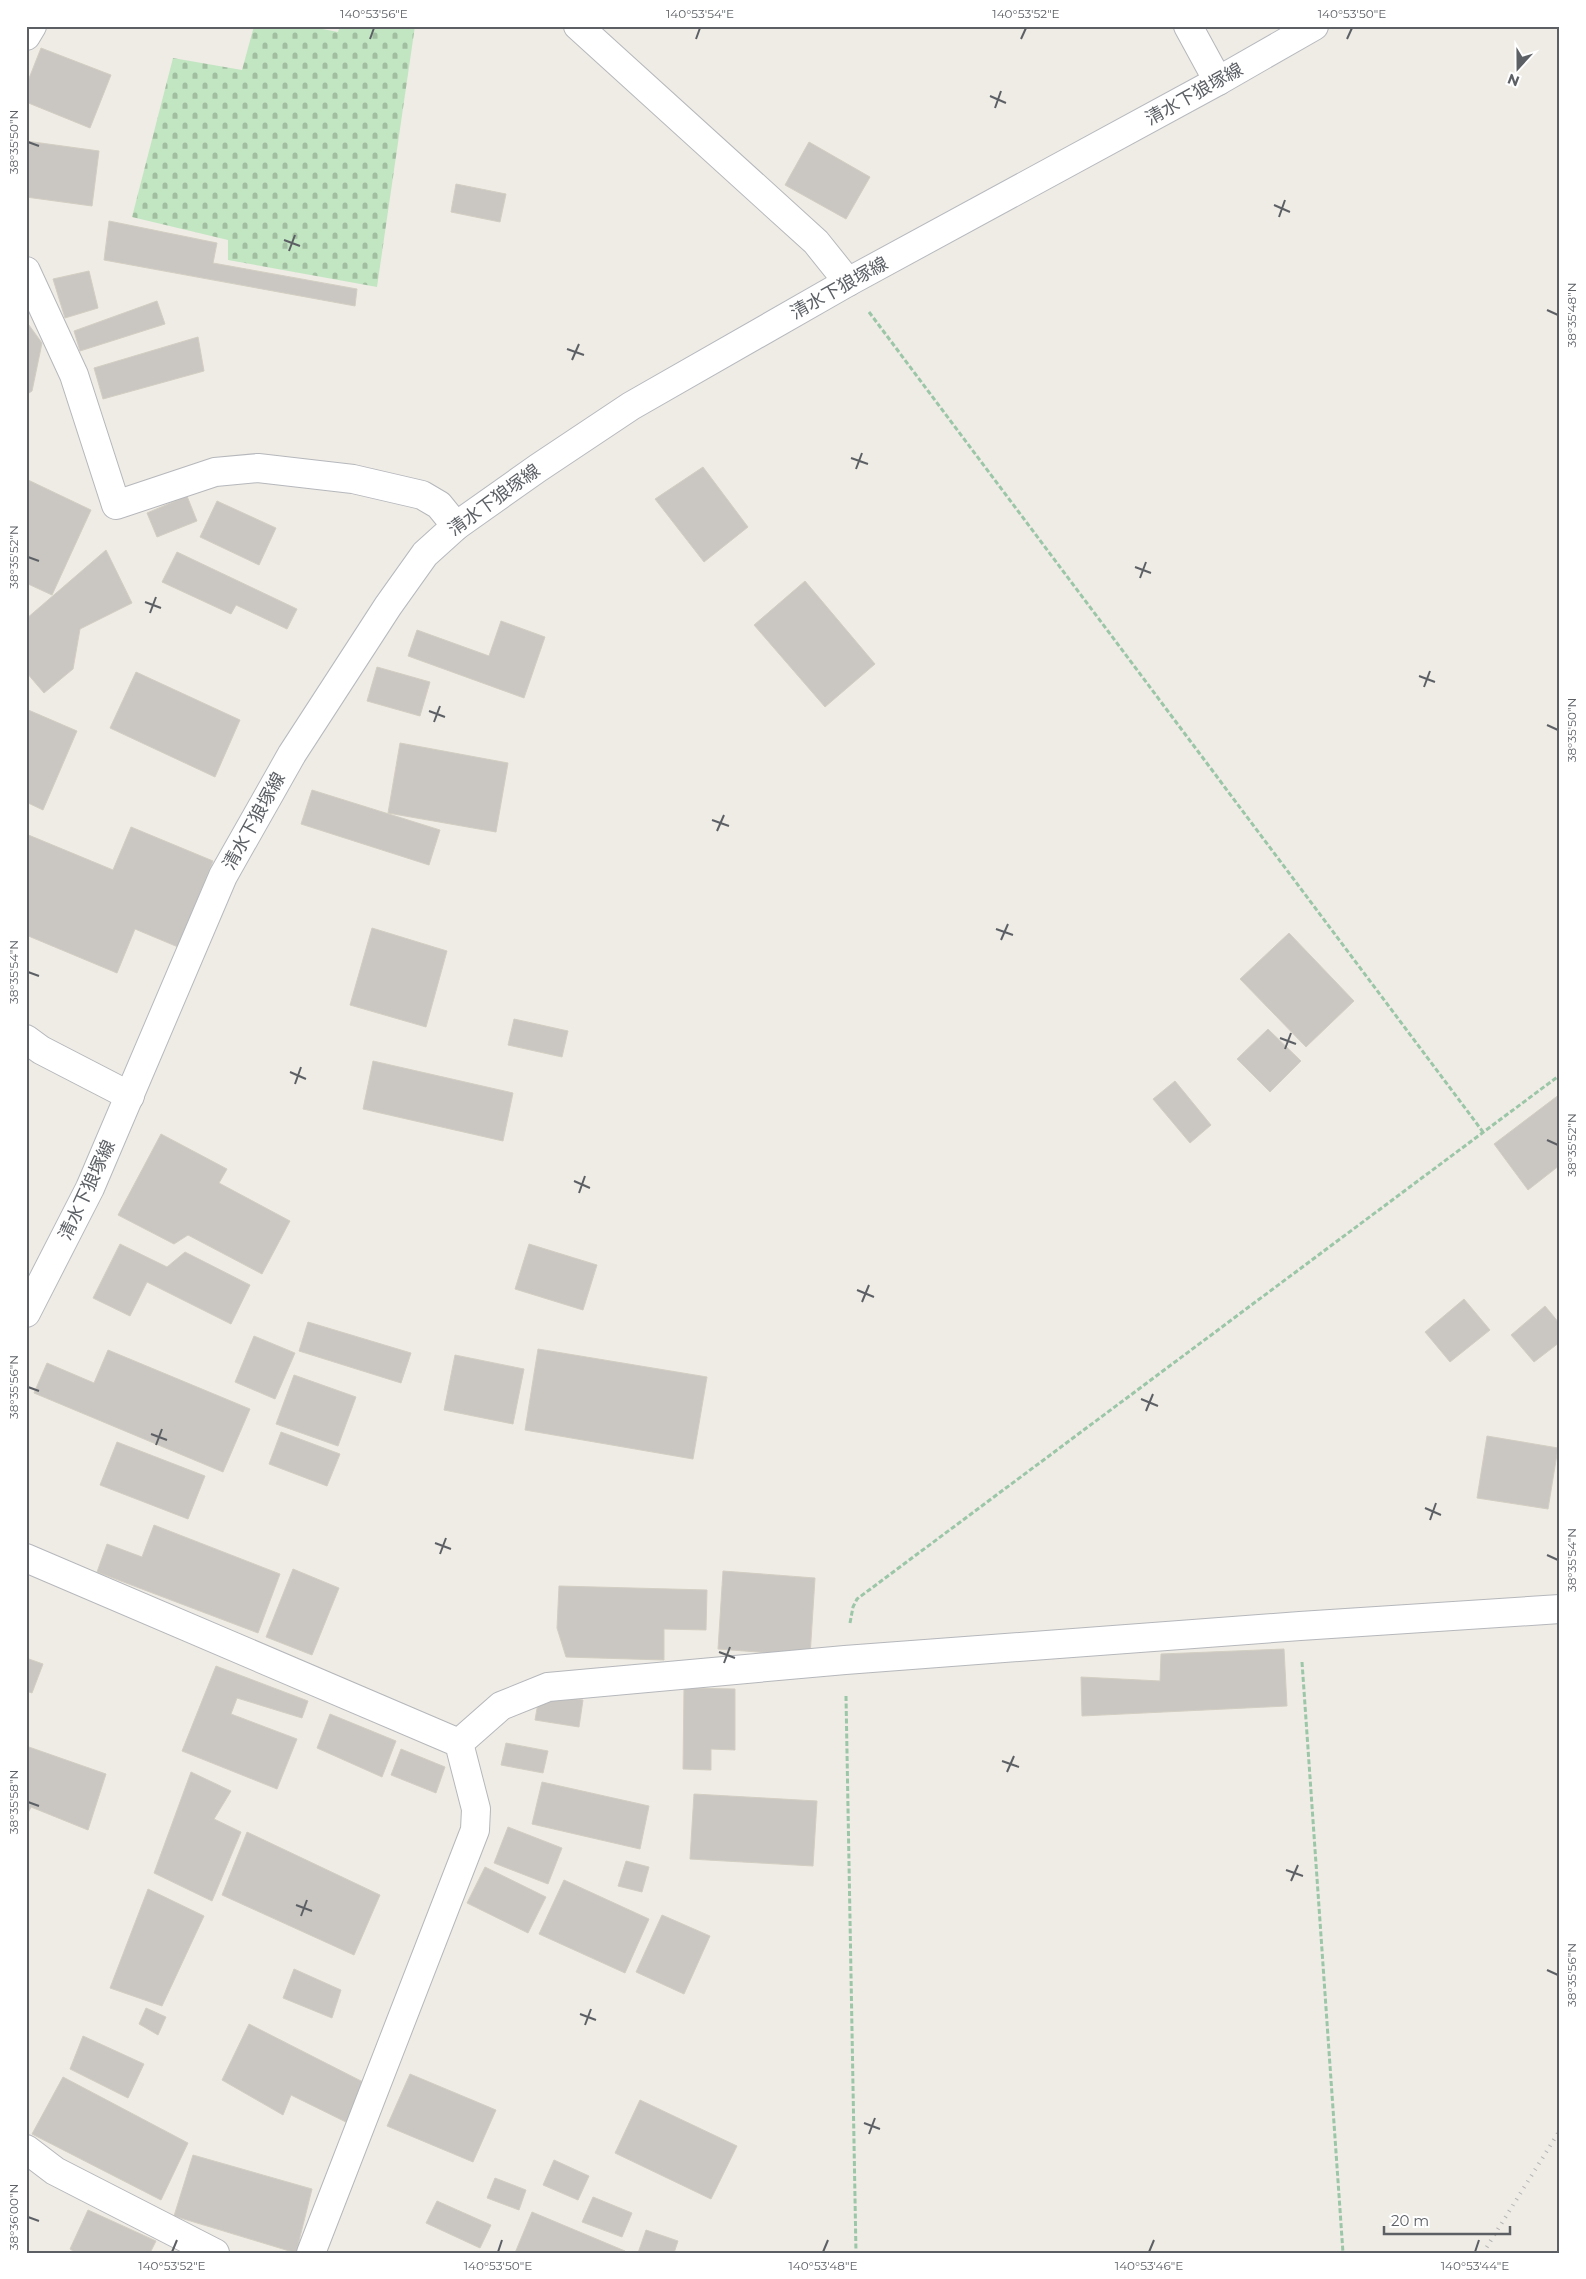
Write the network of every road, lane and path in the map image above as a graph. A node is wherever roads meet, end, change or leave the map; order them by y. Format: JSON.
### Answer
{"nodes":[{"id":1,"x":32,"y":26,"type":"edge"},
{"id":2,"x":578,"y":26,"type":"edge"},
{"id":3,"x":1188,"y":26,"type":"edge"},
{"id":4,"x":1314,"y":26,"type":"edge"},
{"id":5,"x":26,"y":36,"type":"edge"},
{"id":6,"x":1218,"y":81,"type":"junction"},
{"id":7,"x":26,"y":272,"type":"edge"},
{"id":8,"x":848,"y":282,"type":"junction"},
{"id":9,"x":456,"y":526,"type":"junction"},
{"id":10,"x":26,"y":1039,"type":"edge"},
{"id":11,"x":1560,"y":1074,"type":"edge"},
{"id":12,"x":130,"y":1096,"type":"junction"},
{"id":13,"x":1483,"y":1132,"type":"junction"},
{"id":14,"x":26,"y":1313,"type":"edge"},
{"id":15,"x":26,"y":1558,"type":"edge"},
{"id":16,"x":1560,"y":1609,"type":"edge"},
{"id":17,"x":1300,"y":1626,"type":"junction"},
{"id":18,"x":845,"y":1660,"type":"junction"},
{"id":19,"x":459,"y":1743,"type":"junction"},
{"id":20,"x":26,"y":2149,"type":"edge"},
{"id":21,"x":215,"y":2253,"type":"edge"},
{"id":22,"x":311,"y":2253,"type":"edge"},
{"id":23,"x":856,"y":2253,"type":"edge"},
{"id":24,"x":1343,"y":2253,"type":"edge"}],
"edges":[{"from":1,"to":5,"type":"street"},
{"from":2,"to":8,"type":"street"},
{"from":3,"to":6,"type":"street"},
{"from":4,"to":6,"type":"street","name":"清水下狼塚線"},
{"from":6,"to":8,"type":"street","name":"清水下狼塚線"},
{"from":7,"to":9,"type":"street"},
{"from":8,"to":9,"type":"street","name":"清水下狼塚線"},
{"from":8,"to":13,"type":"path"},
{"from":9,"to":12,"type":"street","name":"清水下狼塚線"},
{"from":10,"to":12,"type":"street"},
{"from":11,"to":13,"type":"path"},
{"from":12,"to":14,"type":"street","name":"清水下狼塚線"},
{"from":13,"to":18,"type":"path"},
{"from":15,"to":19,"type":"street"},
{"from":16,"to":17,"type":"street"},
{"from":17,"to":18,"type":"street"},
{"from":17,"to":24,"type":"path"},
{"from":18,"to":19,"type":"street"},
{"from":18,"to":23,"type":"path"},
{"from":19,"to":22,"type":"street"},
{"from":20,"to":21,"type":"street"}]}
